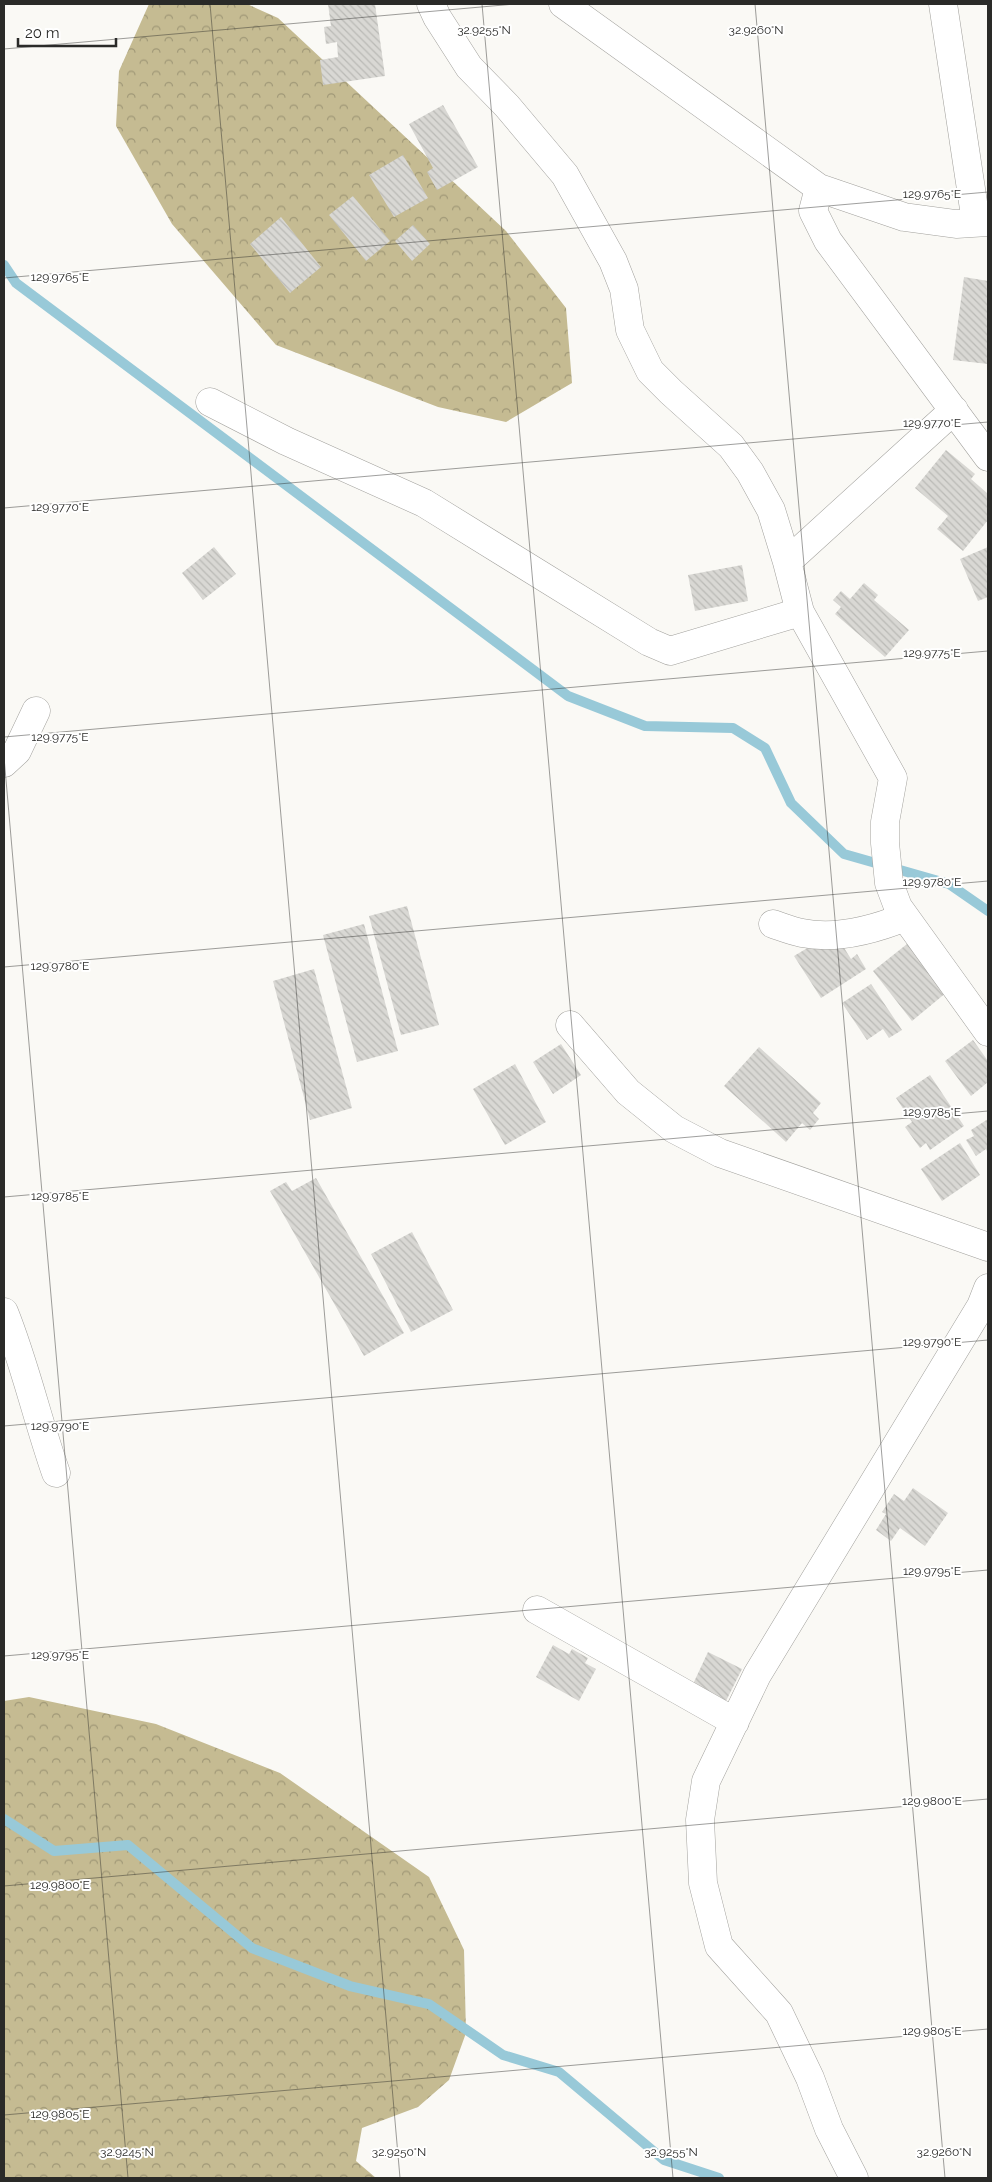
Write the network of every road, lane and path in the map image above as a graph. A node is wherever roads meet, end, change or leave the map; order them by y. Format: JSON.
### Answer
{"nodes":[{"id":1,"x":431,"y":4,"type":"edge"},
{"id":2,"x":943,"y":4,"type":"edge"},
{"id":3,"x":573,"y":7,"type":"edge"},
{"id":4,"x":819,"y":188,"type":"junction"},
{"id":5,"x":982,"y":222,"type":"edge"},
{"id":6,"x":210,"y":402,"type":"dead end"},
{"id":7,"x":954,"y":410,"type":"junction"},
{"id":8,"x":988,"y":457,"type":"edge"},
{"id":9,"x":787,"y":562,"type":"junction"},
{"id":10,"x":800,"y":612,"type":"junction"},
{"id":11,"x":36,"y":711,"type":"dead end"},
{"id":12,"x":4,"y":763,"type":"edge"},
{"id":13,"x":905,"y":917,"type":"junction"},
{"id":14,"x":772,"y":924,"type":"dead end"},
{"id":15,"x":570,"y":1025,"type":"dead end"},
{"id":16,"x":988,"y":1032,"type":"edge"},
{"id":17,"x":988,"y":1247,"type":"edge"},
{"id":18,"x":988,"y":1288,"type":"edge"},
{"id":19,"x":4,"y":1312,"type":"edge"},
{"id":20,"x":56,"y":1473,"type":"dead end"},
{"id":21,"x":537,"y":1610,"type":"dead end"},
{"id":22,"x":734,"y":1722,"type":"junction"},
{"id":23,"x":854,"y":2178,"type":"edge"}],
"edges":[{"from":1,"to":9,"type":"street"},
{"from":2,"to":5,"type":"street"},
{"from":3,"to":4,"type":"street"},
{"from":4,"to":5,"type":"street"},
{"from":4,"to":7,"type":"street"},
{"from":6,"to":10,"type":"street"},
{"from":7,"to":8,"type":"street"},
{"from":7,"to":9,"type":"street"},
{"from":9,"to":10,"type":"street"},
{"from":10,"to":13,"type":"street"},
{"from":11,"to":12,"type":"street"},
{"from":13,"to":14,"type":"street"},
{"from":13,"to":16,"type":"street"},
{"from":15,"to":17,"type":"street"},
{"from":18,"to":22,"type":"street"},
{"from":19,"to":20,"type":"street"},
{"from":21,"to":22,"type":"street"},
{"from":22,"to":23,"type":"street"}]}
